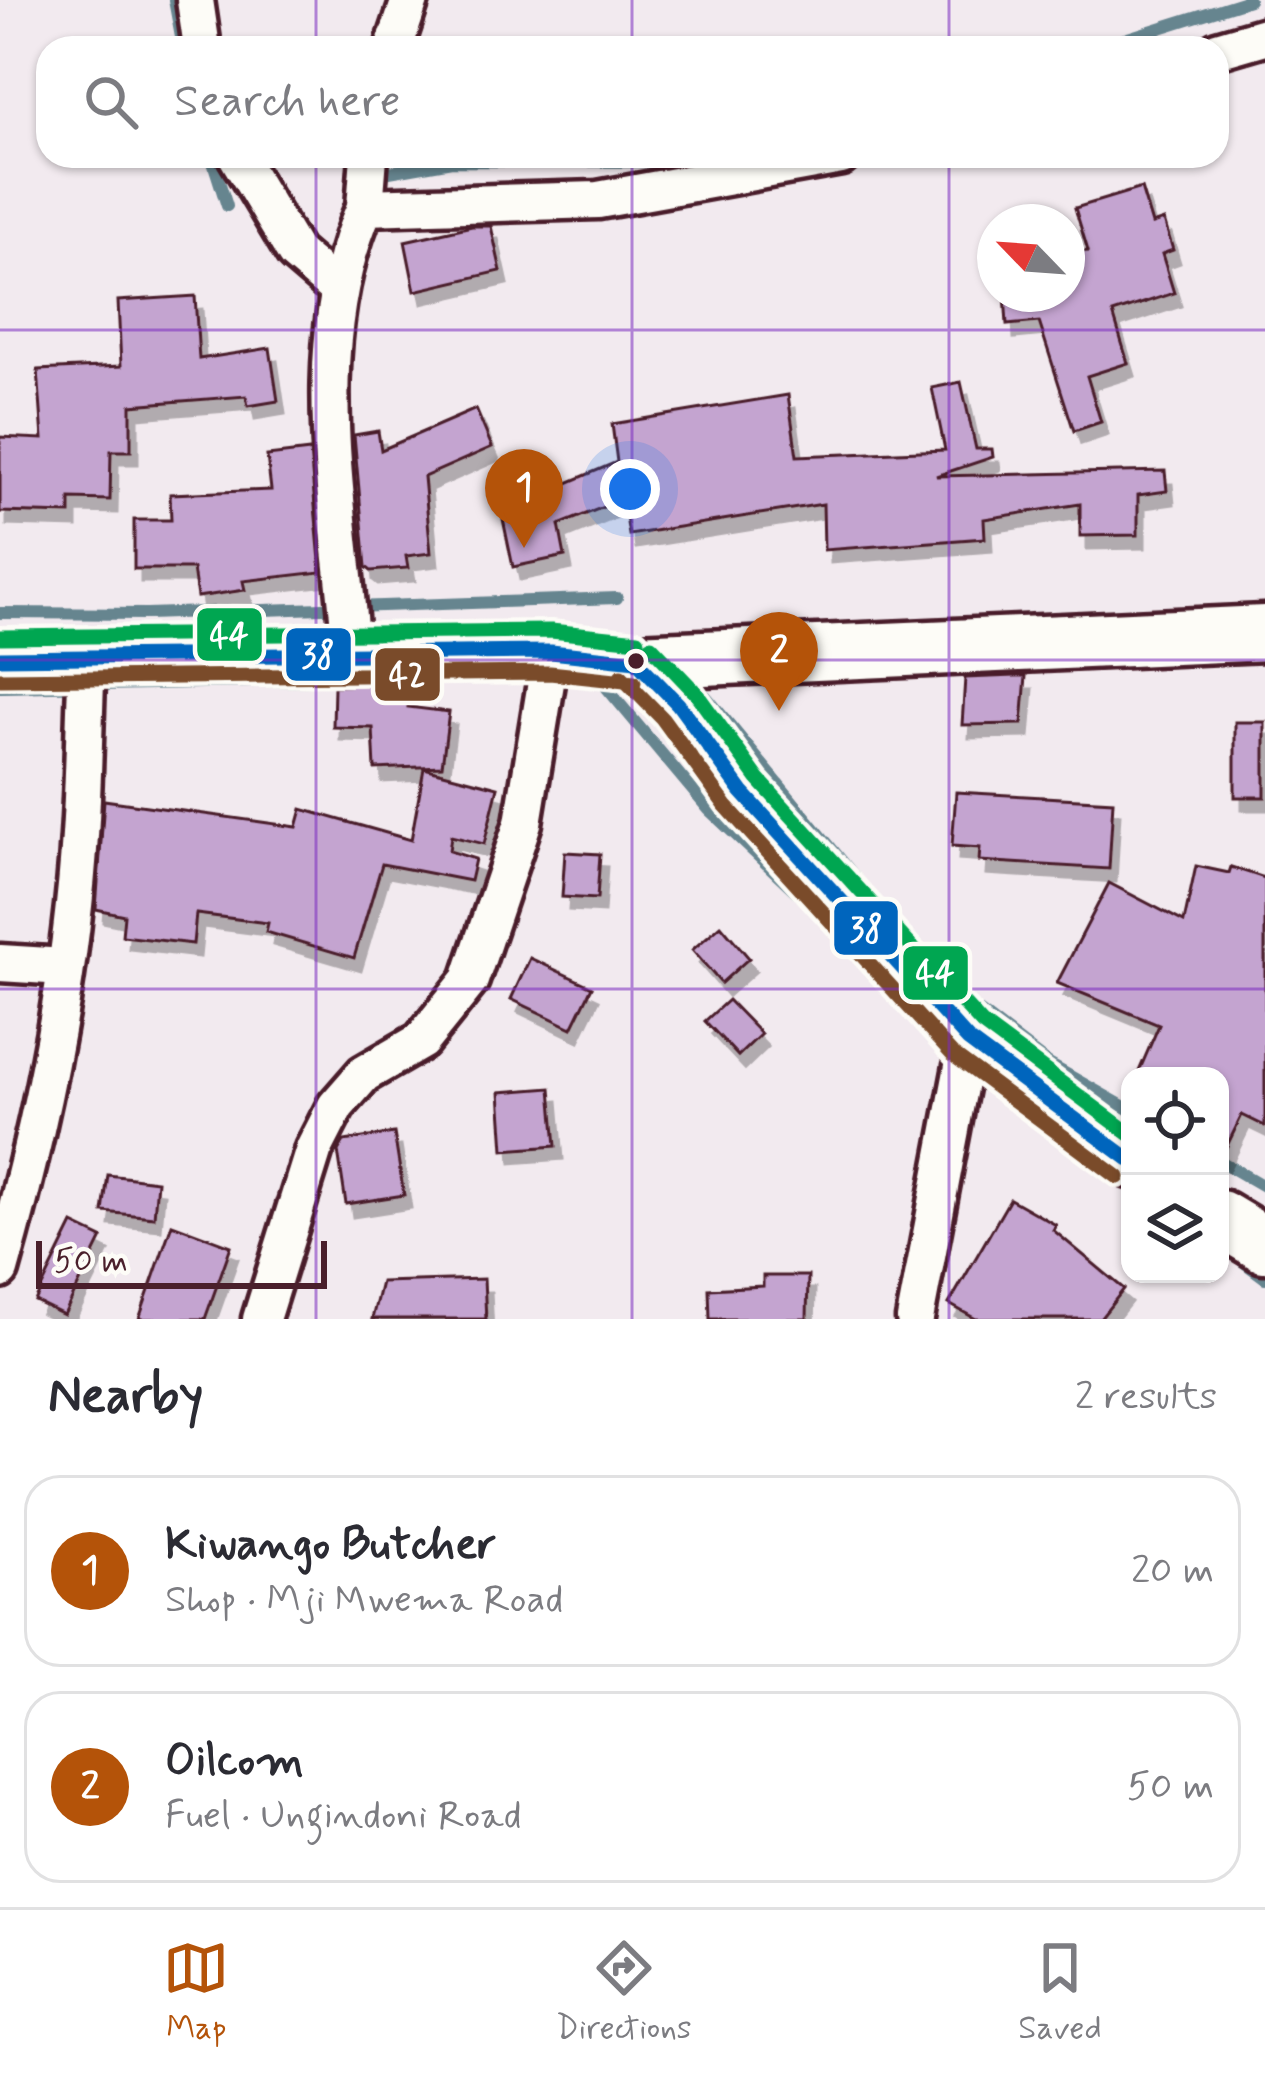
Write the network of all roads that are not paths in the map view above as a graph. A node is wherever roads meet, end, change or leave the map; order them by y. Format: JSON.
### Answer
{"nodes":[{"id":1,"x":195,"y":0,"type":"edge"},
{"id":2,"x":410,"y":0,"type":"edge"},
{"id":3,"x":200,"y":36,"type":"edge"},
{"id":4,"x":398,"y":36,"type":"edge"},
{"id":5,"x":1265,"y":36,"type":"edge"},
{"id":6,"x":1229,"y":46,"type":"edge"},
{"id":7,"x":244,"y":168,"type":"edge"},
{"id":8,"x":368,"y":168,"type":"edge"},
{"id":9,"x":775,"y":168,"type":"edge"},
{"id":10,"x":365,"y":207,"type":"junction"},
{"id":11,"x":337,"y":289,"type":"junction"},
{"id":12,"x":1265,"y":633,"type":"edge"},
{"id":13,"x":351,"y":651,"type":"junction"},
{"id":14,"x":551,"y":652,"type":"junction"},
{"id":15,"x":0,"y":658,"type":"edge"},
{"id":16,"x":87,"y":659,"type":"junction"},
{"id":17,"x":636,"y":661,"type":"junction"},
{"id":18,"x":0,"y":963,"type":"edge"},
{"id":19,"x":65,"y":967,"type":"junction"},
{"id":20,"x":968,"y":1040,"type":"junction"},
{"id":21,"x":1121,"y":1153,"type":"edge"},
{"id":22,"x":1229,"y":1223,"type":"edge"},
{"id":23,"x":1265,"y":1245,"type":"edge"},
{"id":24,"x":0,"y":1270,"type":"edge"},
{"id":25,"x":261,"y":1319,"type":"edge"},
{"id":26,"x":915,"y":1319,"type":"edge"}],
"edges":[{"from":1,"to":3,"type":"street"},
{"from":2,"to":4,"type":"street"},
{"from":5,"to":6,"type":"street"},
{"from":7,"to":11,"type":"street"},
{"from":8,"to":10,"type":"street"},
{"from":9,"to":10,"type":"street"},
{"from":10,"to":11,"type":"street"},
{"from":11,"to":13,"type":"street"},
{"from":12,"to":17,"type":"main road"},
{"from":13,"to":14,"type":"main road"},
{"from":13,"to":16,"type":"main road"},
{"from":14,"to":17,"type":"main road"},
{"from":14,"to":25,"type":"street"},
{"from":15,"to":16,"type":"main road"},
{"from":16,"to":19,"type":"street"},
{"from":17,"to":20,"type":"main road"},
{"from":18,"to":19,"type":"street"},
{"from":19,"to":24,"type":"street"},
{"from":20,"to":21,"type":"main road"},
{"from":20,"to":26,"type":"street"},
{"from":22,"to":23,"type":"main road"}]}
